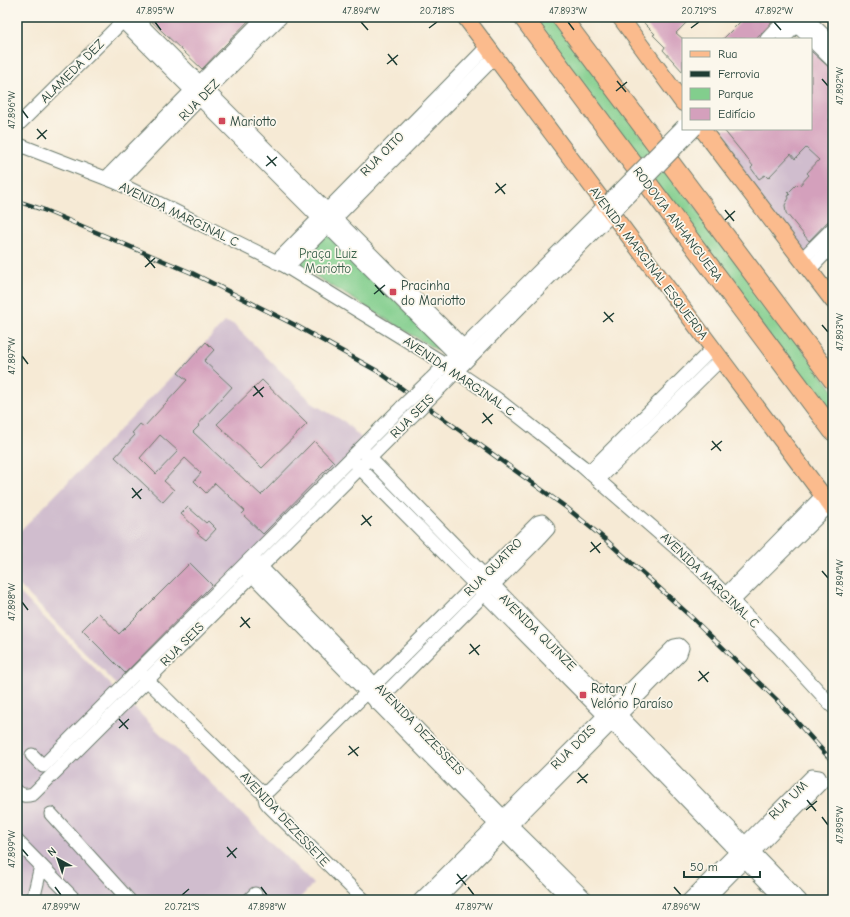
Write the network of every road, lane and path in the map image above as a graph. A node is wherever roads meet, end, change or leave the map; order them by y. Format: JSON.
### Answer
{"nodes":[{"id":1,"x":264,"y":17,"type":"edge"},
{"id":2,"x":281,"y":17,"type":"edge"},
{"id":3,"x":465,"y":17,"type":"edge"},
{"id":4,"x":523,"y":17,"type":"edge"},
{"id":5,"x":561,"y":17,"type":"edge"},
{"id":6,"x":620,"y":17,"type":"edge"},
{"id":7,"x":125,"y":18,"type":"edge"},
{"id":8,"x":797,"y":19,"type":"edge"},
{"id":9,"x":768,"y":38,"type":"edge"},
{"id":10,"x":784,"y":38,"type":"edge"},
{"id":11,"x":833,"y":44,"type":"edge"},
{"id":12,"x":491,"y":52,"type":"junction"},
{"id":13,"x":833,"y":61,"type":"edge"},
{"id":14,"x":200,"y":90,"type":"junction"},
{"id":15,"x":682,"y":102,"type":"edge"},
{"id":16,"x":17,"y":126,"type":"edge"},
{"id":17,"x":682,"y":127,"type":"edge"},
{"id":18,"x":694,"y":130,"type":"edge"},
{"id":19,"x":703,"y":130,"type":"edge"},
{"id":20,"x":17,"y":144,"type":"edge"},
{"id":21,"x":106,"y":178,"type":"junction"},
{"id":22,"x":118,"y":183,"type":"junction"},
{"id":23,"x":609,"y":209,"type":"junction"},
{"id":24,"x":327,"y":218,"type":"junction"},
{"id":25,"x":833,"y":228,"type":"edge"},
{"id":26,"x":833,"y":245,"type":"edge"},
{"id":27,"x":282,"y":264,"type":"junction"},
{"id":28,"x":805,"y":265,"type":"junction"},
{"id":29,"x":833,"y":302,"type":"edge"},
{"id":30,"x":717,"y":354,"type":"junction"},
{"id":31,"x":459,"y":359,"type":"junction"},
{"id":32,"x":833,"y":380,"type":"edge"},
{"id":33,"x":833,"y":431,"type":"edge"},
{"id":34,"x":365,"y":454,"type":"junction"},
{"id":35,"x":355,"y":463,"type":"junction"},
{"id":36,"x":593,"y":476,"type":"junction"},
{"id":37,"x":829,"y":503,"type":"edge"},
{"id":38,"x":534,"y":536,"type":"dead end"},
{"id":39,"x":252,"y":566,"type":"junction"},
{"id":40,"x":484,"y":585,"type":"junction"},
{"id":41,"x":730,"y":597,"type":"junction"},
{"id":42,"x":146,"y":672,"type":"junction"},
{"id":43,"x":376,"y":694,"type":"junction"},
{"id":44,"x":122,"y":696,"type":"junction"},
{"id":45,"x":833,"y":707,"type":"edge"},
{"id":46,"x":612,"y":715,"type":"junction"},
{"id":47,"x":32,"y":755,"type":"dead end"},
{"id":48,"x":17,"y":792,"type":"edge"},
{"id":49,"x":264,"y":792,"type":"junction"},
{"id":50,"x":51,"y":814,"type":"dead end"},
{"id":51,"x":504,"y":825,"type":"junction"},
{"id":52,"x":17,"y":841,"type":"edge"},
{"id":53,"x":745,"y":852,"type":"junction"},
{"id":54,"x":41,"y":866,"type":"junction"},
{"id":55,"x":69,"y":897,"type":"edge"},
{"id":56,"x":33,"y":900,"type":"edge"},
{"id":57,"x":130,"y":900,"type":"edge"},
{"id":58,"x":134,"y":900,"type":"edge"},
{"id":59,"x":141,"y":900,"type":"edge"},
{"id":60,"x":364,"y":900,"type":"edge"},
{"id":61,"x":420,"y":900,"type":"edge"},
{"id":62,"x":437,"y":900,"type":"edge"},
{"id":63,"x":570,"y":900,"type":"edge"},
{"id":64,"x":587,"y":900,"type":"edge"},
{"id":65,"x":689,"y":900,"type":"edge"},
{"id":66,"x":706,"y":900,"type":"edge"},
{"id":67,"x":783,"y":900,"type":"edge"},
{"id":68,"x":800,"y":900,"type":"edge"}],
"edges":[{"from":1,"to":14,"type":"street","name":"RUA DEZ"},
{"from":2,"to":14,"type":"street","name":"RUA DEZ"},
{"from":3,"to":12,"type":"main road","name":"AVENIDA MARGINAL ESQUERDA"},
{"from":4,"to":33,"type":"highway","name":"RODOVIA ANHANGUERA"},
{"from":5,"to":32,"type":"highway"},
{"from":6,"to":15,"type":"main road"},
{"from":7,"to":14,"type":"street"},
{"from":7,"to":16,"type":"street","name":"ALAMEDA DEZ"},
{"from":8,"to":9,"type":"street"},
{"from":8,"to":10,"type":"street"},
{"from":8,"to":11,"type":"street"},
{"from":8,"to":13,"type":"street"},
{"from":12,"to":23,"type":"main road","name":"AVENIDA MARGINAL ESQUERDA"},
{"from":12,"to":24,"type":"street","name":"RUA OITO"},
{"from":14,"to":21,"type":"street","name":"RUA DEZ"},
{"from":14,"to":22,"type":"street","name":"RUA DEZ"},
{"from":14,"to":24,"type":"street"},
{"from":17,"to":23,"type":"street","name":"RUA SEIS","bridge":true},
{"from":18,"to":23,"type":"street","name":"RUA SEIS","bridge":true},
{"from":19,"to":28,"type":"main road"},
{"from":20,"to":21,"type":"street","name":"AVENIDA MARGINAL C"},
{"from":21,"to":22,"type":"street","name":"AVENIDA MARGINAL C"},
{"from":22,"to":27,"type":"street","name":"AVENIDA MARGINAL C"},
{"from":23,"to":30,"type":"main road","name":"AVENIDA MARGINAL ESQUERDA"},
{"from":23,"to":31,"type":"street","name":"RUA SEIS"},
{"from":24,"to":27,"type":"street","name":"RUA OITO"},
{"from":24,"to":31,"type":"street"},
{"from":25,"to":28,"type":"street"},
{"from":26,"to":28,"type":"street"},
{"from":27,"to":31,"type":"street","name":"AVENIDA MARGINAL C"},
{"from":28,"to":29,"type":"main road"},
{"from":30,"to":36,"type":"street"},
{"from":30,"to":37,"type":"main road","name":"AVENIDA MARGINAL ESQUERDA"},
{"from":31,"to":34,"type":"street","name":"RUA SEIS","bridge":true},
{"from":31,"to":36,"type":"street","name":"AVENIDA MARGINAL C"},
{"from":34,"to":35,"type":"street","name":"RUA SEIS"},
{"from":34,"to":40,"type":"street","name":"AVENIDA QUINZE"},
{"from":35,"to":39,"type":"street","name":"RUA SEIS"},
{"from":35,"to":40,"type":"street","name":"AVENIDA QUINZE"},
{"from":36,"to":41,"type":"street","name":"AVENIDA MARGINAL C"},
{"from":37,"to":41,"type":"street"},
{"from":38,"to":40,"type":"street","name":"RUA QUATRO"},
{"from":39,"to":42,"type":"street","name":"RUA SEIS"},
{"from":39,"to":43,"type":"street","name":"AVENIDA DEZESSEIS"},
{"from":40,"to":43,"type":"street","name":"RUA QUATRO"},
{"from":40,"to":46,"type":"street","name":"AVENIDA QUINZE"},
{"from":41,"to":45,"type":"street","name":"AVENIDA MARGINAL C"},
{"from":42,"to":44,"type":"street","name":"RUA SEIS"},
{"from":42,"to":49,"type":"street","name":"AVENIDA DEZESSETE"},
{"from":43,"to":49,"type":"street","name":"RUA QUATRO"},
{"from":43,"to":51,"type":"street","name":"AVENIDA DEZESSEIS"},
{"from":44,"to":47,"type":"street"},
{"from":44,"to":48,"type":"street"},
{"from":46,"to":46,"type":"street","name":"RUA DOIS"},
{"from":46,"to":51,"type":"street","name":"RUA DOIS"},
{"from":46,"to":53,"type":"street","name":"AVENIDA QUINZE"},
{"from":49,"to":60,"type":"street","name":"AVENIDA DEZESSETE"},
{"from":50,"to":57,"type":"street"},
{"from":51,"to":61,"type":"street","name":"RUA DOIS"},
{"from":51,"to":62,"type":"street","name":"RUA DOIS"},
{"from":51,"to":63,"type":"street","name":"AVENIDA DEZESSEIS"},
{"from":51,"to":64,"type":"street","name":"AVENIDA DEZESSEIS"},
{"from":52,"to":54,"type":"street"},
{"from":53,"to":53,"type":"street","name":"RUA UM"},
{"from":53,"to":65,"type":"street","name":"RUA UM"},
{"from":53,"to":66,"type":"street","name":"RUA UM"},
{"from":53,"to":67,"type":"street","name":"AVENIDA QUINZE"},
{"from":53,"to":68,"type":"street","name":"AVENIDA QUINZE"},
{"from":54,"to":55,"type":"street"},
{"from":54,"to":56,"type":"street"},
{"from":58,"to":59,"type":"street"}]}
